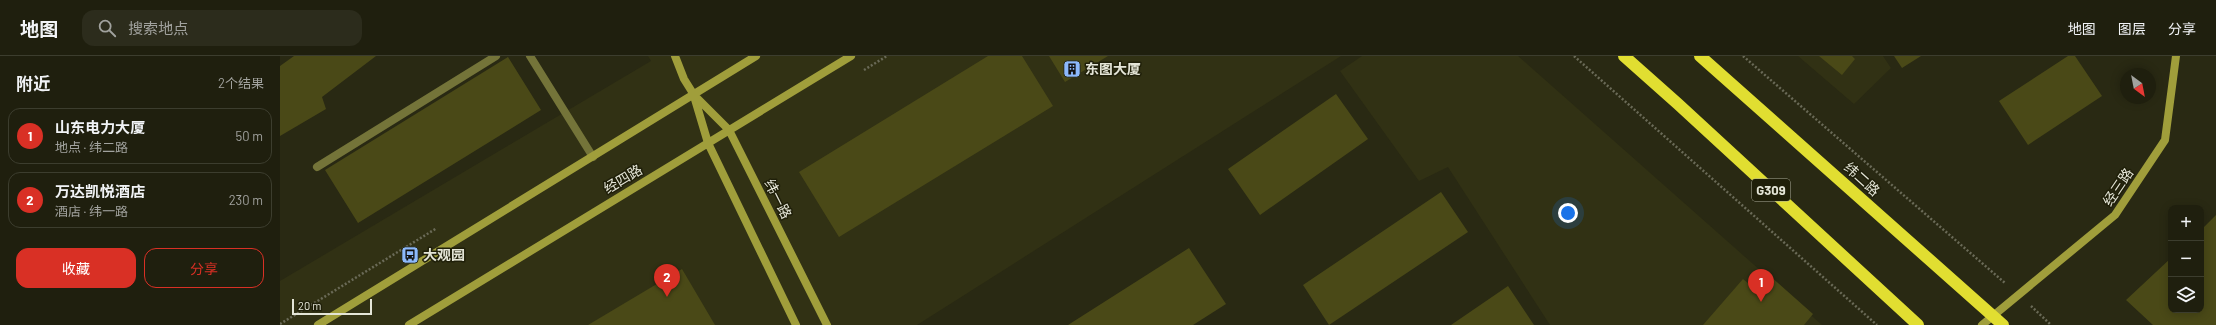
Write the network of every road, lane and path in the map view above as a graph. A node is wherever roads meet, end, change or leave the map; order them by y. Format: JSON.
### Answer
{"nodes":[{"id":1,"x":496,"y":56,"type":"edge"},
{"id":2,"x":530,"y":56,"type":"edge"},
{"id":3,"x":675,"y":56,"type":"edge"},
{"id":4,"x":756,"y":56,"type":"edge"},
{"id":5,"x":851,"y":56,"type":"edge"},
{"id":6,"x":1574,"y":56,"type":"edge"},
{"id":7,"x":1624,"y":56,"type":"edge"},
{"id":8,"x":1700,"y":56,"type":"edge"},
{"id":9,"x":1743,"y":56,"type":"edge"},
{"id":10,"x":2176,"y":56,"type":"edge"},
{"id":11,"x":694,"y":95,"type":"junction"},
{"id":12,"x":729,"y":130,"type":"junction"},
{"id":13,"x":708,"y":143,"type":"junction"},
{"id":14,"x":593,"y":157,"type":"junction"},
{"id":15,"x":316,"y":167,"type":"dead end"},
{"id":16,"x":2018,"y":294,"type":"junction"},
{"id":17,"x":1992,"y":315,"type":"junction"},
{"id":18,"x":318,"y":325,"type":"edge"},
{"id":19,"x":409,"y":325,"type":"edge"},
{"id":20,"x":796,"y":325,"type":"edge"},
{"id":21,"x":827,"y":325,"type":"edge"},
{"id":22,"x":1877,"y":325,"type":"edge"},
{"id":23,"x":1918,"y":325,"type":"edge"},
{"id":24,"x":1982,"y":325,"type":"edge"},
{"id":25,"x":2003,"y":325,"type":"edge"},
{"id":26,"x":2052,"y":325,"type":"edge"}],
"edges":[{"from":1,"to":15,"type":"lane"},
{"from":2,"to":14,"type":"lane"},
{"from":3,"to":11,"type":"main road","name":"纬一路"},
{"from":4,"to":11,"type":"main road"},
{"from":5,"to":12,"type":"main road","name":"经四路"},
{"from":6,"to":22,"type":"path"},
{"from":7,"to":23,"type":"highway","number":"G309"},
{"from":8,"to":17,"type":"highway","name":"纬二路"},
{"from":9,"to":16,"type":"path"},
{"from":10,"to":16,"type":"main road","name":"经三路"},
{"from":11,"to":12,"type":"main road","name":"纬一路"},
{"from":11,"to":13,"type":"main road","name":"纬一路"},
{"from":11,"to":14,"type":"main road"},
{"from":12,"to":13,"type":"main road","name":"经四路"},
{"from":12,"to":21,"type":"main road","name":"纬一路"},
{"from":13,"to":19,"type":"main road","name":"经四路"},
{"from":13,"to":20,"type":"main road","name":"纬一路"},
{"from":14,"to":18,"type":"main road"},
{"from":16,"to":17,"type":"main road","name":"经三路"},
{"from":16,"to":26,"type":"path"},
{"from":17,"to":24,"type":"main road","name":"经三路"},
{"from":17,"to":25,"type":"highway","name":"纬二路"}]}
